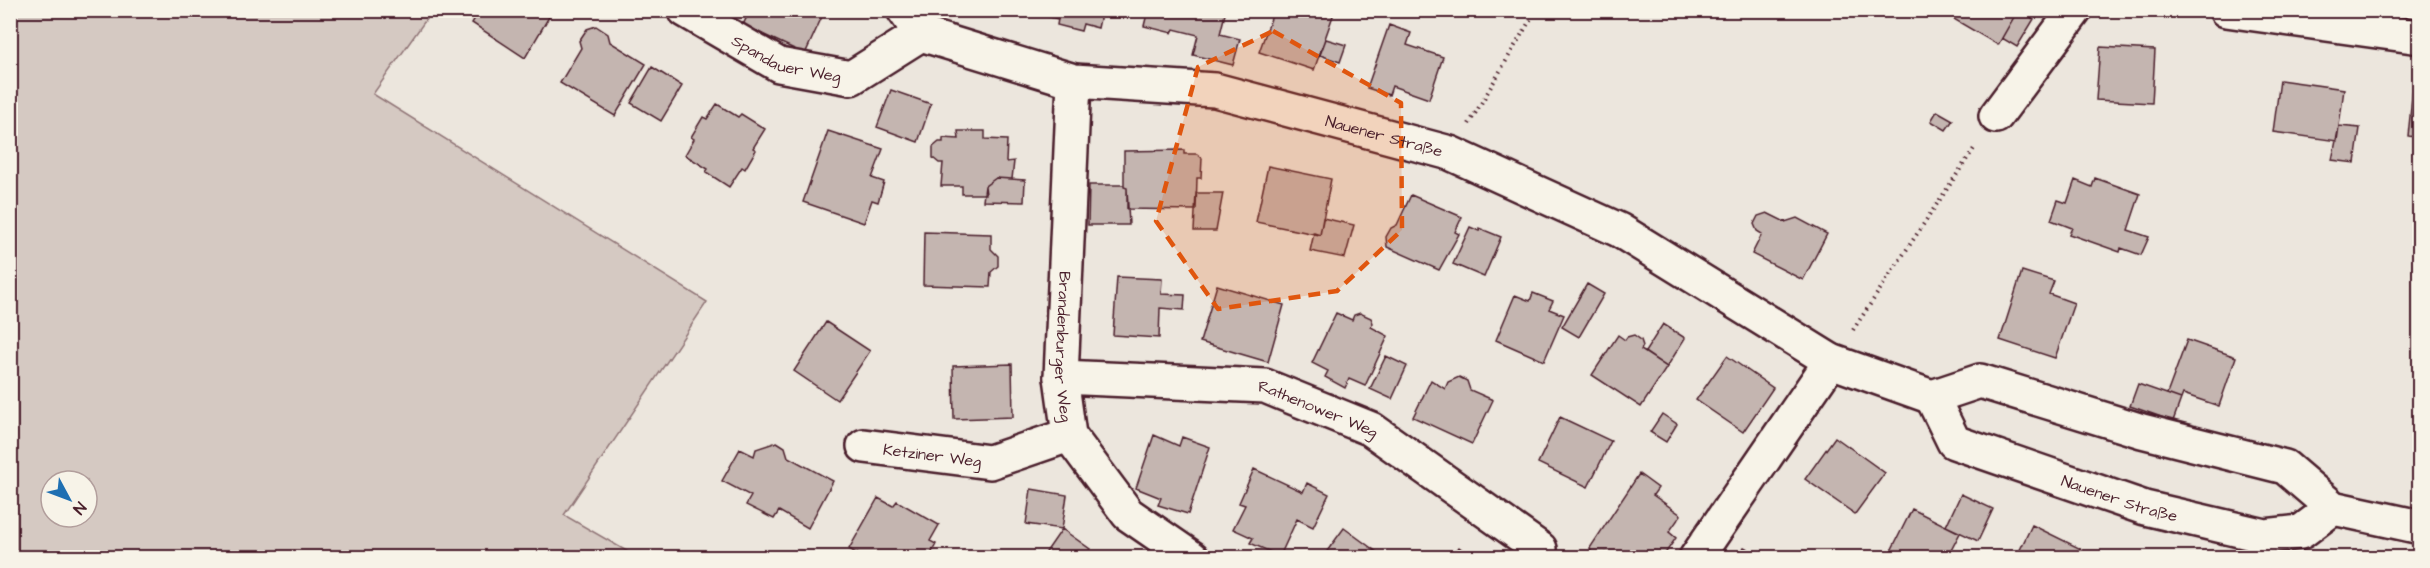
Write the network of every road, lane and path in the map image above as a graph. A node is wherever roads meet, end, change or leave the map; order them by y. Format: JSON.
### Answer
{"nodes":[{"id":1,"x":685,"y":10,"type":"edge"},
{"id":2,"x":1536,"y":10,"type":"edge"},
{"id":3,"x":2075,"y":10,"type":"edge"},
{"id":4,"x":2226,"y":10,"type":"edge"},
{"id":5,"x":913,"y":22,"type":"edge"},
{"id":6,"x":2420,"y":37,"type":"edge"},
{"id":7,"x":1074,"y":81,"type":"junction"},
{"id":8,"x":1996,"y":116,"type":"joint"},
{"id":9,"x":1450,"y":153,"type":"junction"},
{"id":10,"x":1831,"y":361,"type":"junction"},
{"id":11,"x":1061,"y":377,"type":"junction"},
{"id":12,"x":1932,"y":397,"type":"junction"},
{"id":13,"x":1069,"y":435,"type":"junction"},
{"id":14,"x":864,"y":446,"type":"dead end"},
{"id":15,"x":2333,"y":508,"type":"junction"},
{"id":16,"x":2420,"y":527,"type":"edge"},
{"id":17,"x":1540,"y":549,"type":"dead end"},
{"id":18,"x":1192,"y":558,"type":"edge"},
{"id":19,"x":1696,"y":558,"type":"edge"}],
"edges":[{"from":1,"to":5,"type":"street","name":"Spandauer Weg"},
{"from":2,"to":9,"type":"path"},
{"from":3,"to":8,"type":"street"},
{"from":4,"to":6,"type":"street"},
{"from":5,"to":7,"type":"street","name":"Nauener Straße"},
{"from":7,"to":9,"type":"street","name":"Nauener Straße"},
{"from":7,"to":11,"type":"street","name":"Brandenburger Weg"},
{"from":8,"to":10,"type":"path"},
{"from":9,"to":10,"type":"street","name":"Nauener Straße"},
{"from":10,"to":12,"type":"street","name":"Nauener Straße"},
{"from":10,"to":19,"type":"street"},
{"from":11,"to":13,"type":"street","name":"Brandenburger Weg"},
{"from":11,"to":17,"type":"street","name":"Rathenower Weg"},
{"from":12,"to":15,"type":"street"},
{"from":12,"to":15,"type":"street","name":"Nauener Straße"},
{"from":13,"to":14,"type":"street","name":"Ketziner Weg"},
{"from":13,"to":18,"type":"street","name":"Brandenburger Weg"},
{"from":15,"to":16,"type":"street"}]}
